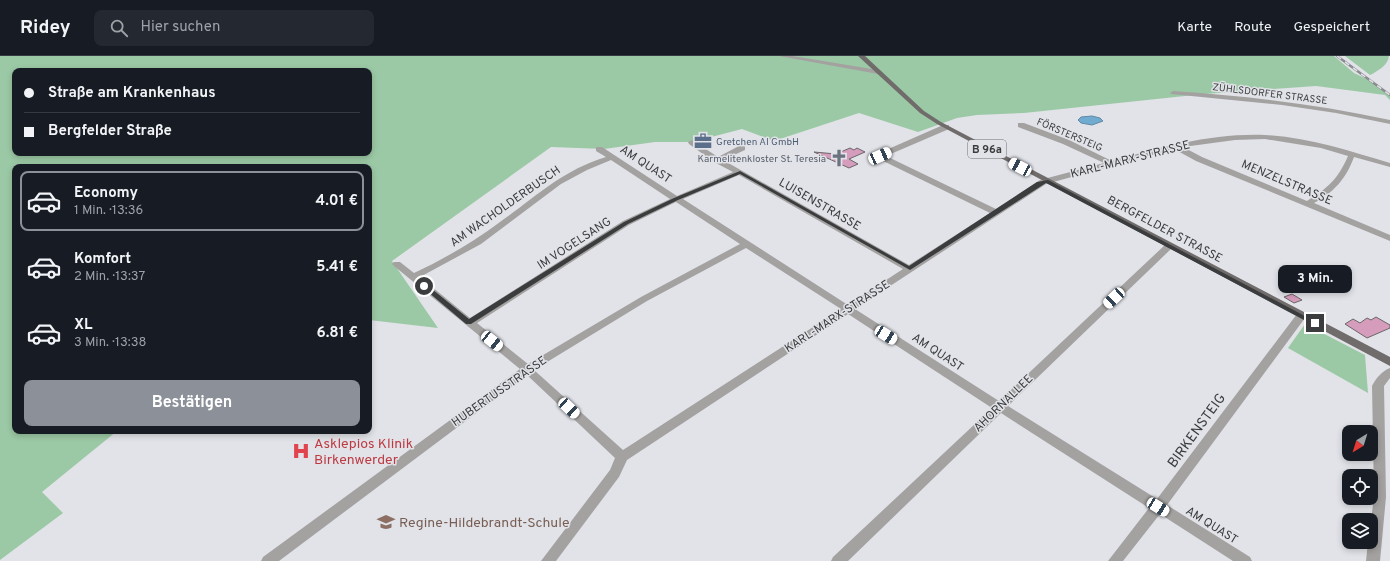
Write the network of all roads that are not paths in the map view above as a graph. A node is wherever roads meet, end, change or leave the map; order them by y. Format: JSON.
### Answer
{"nodes":[{"id":1,"x":782,"y":56,"type":"edge"},
{"id":2,"x":861,"y":56,"type":"edge"},
{"id":3,"x":878,"y":72,"type":"junction"},
{"id":4,"x":1173,"y":93,"type":"dead end"},
{"id":5,"x":1342,"y":112,"type":"junction"},
{"id":6,"x":1380,"y":116,"type":"dead end"},
{"id":7,"x":1390,"y":122,"type":"edge"},
{"id":8,"x":1021,"y":124,"type":"dead end"},
{"id":9,"x":946,"y":127,"type":"junction"},
{"id":10,"x":692,"y":142,"type":"dead end"},
{"id":11,"x":1175,"y":146,"type":"junction"},
{"id":12,"x":742,"y":148,"type":"dead end"},
{"id":13,"x":599,"y":149,"type":"dead end"},
{"id":14,"x":1352,"y":154,"type":"junction"},
{"id":15,"x":612,"y":157,"type":"junction"},
{"id":16,"x":718,"y":160,"type":"junction"},
{"id":17,"x":1110,"y":163,"type":"junction"},
{"id":18,"x":1390,"y":165,"type":"edge"},
{"id":19,"x":740,"y":172,"type":"junction"},
{"id":20,"x":1046,"y":181,"type":"junction"},
{"id":21,"x":676,"y":199,"type":"junction"},
{"id":22,"x":1307,"y":204,"type":"junction"},
{"id":23,"x":995,"y":212,"type":"junction"},
{"id":24,"x":1390,"y":238,"type":"edge"},
{"id":25,"x":746,"y":244,"type":"junction"},
{"id":26,"x":1169,"y":246,"type":"junction"},
{"id":27,"x":397,"y":264,"type":"dead end"},
{"id":28,"x":910,"y":269,"type":"junction"},
{"id":29,"x":413,"y":277,"type":"junction"},
{"id":30,"x":847,"y":309,"type":"junction"},
{"id":31,"x":1301,"y":316,"type":"junction"},
{"id":32,"x":469,"y":323,"type":"junction"},
{"id":33,"x":1390,"y":362,"type":"edge"},
{"id":34,"x":527,"y":370,"type":"junction"},
{"id":35,"x":1390,"y":372,"type":"edge"},
{"id":36,"x":999,"y":407,"type":"junction"},
{"id":37,"x":622,"y":457,"type":"junction"},
{"id":38,"x":1158,"y":507,"type":"junction"},
{"id":39,"x":268,"y":561,"type":"edge"},
{"id":40,"x":548,"y":561,"type":"edge"},
{"id":41,"x":838,"y":561,"type":"edge"},
{"id":42,"x":1115,"y":561,"type":"edge"},
{"id":43,"x":1245,"y":561,"type":"edge"},
{"id":44,"x":1373,"y":561,"type":"edge"}],
"edges":[{"from":1,"to":3,"type":"street"},
{"from":2,"to":3,"type":"main road","number":"B 96a"},
{"from":3,"to":9,"type":"main road","name":"BERGFELDER STRASSE","number":"B 96a"},
{"from":4,"to":5,"type":"street","name":"ZÜHLSDORFER STRASSE"},
{"from":5,"to":6,"type":"street","name":"ZÜHLSDORFER STRASSE"},
{"from":5,"to":7,"type":"street","name":"ZÜHLSDORFER STRASSE"},
{"from":8,"to":17,"type":"street","name":"FÖRSTERSTEIG"},
{"from":9,"to":20,"type":"main road","name":"BERGFELDER STRASSE","number":"B 96a"},
{"from":9,"to":23,"type":"street"},
{"from":10,"to":16,"type":"street","name":"LUISENSTRASSE"},
{"from":11,"to":14,"type":"street","name":"KARL-MARX-STRASSE"},
{"from":11,"to":17,"type":"street","name":"KARL-MARX-STRASSE"},
{"from":11,"to":22,"type":"street","name":"MENZELSTRASSE"},
{"from":12,"to":16,"type":"street"},
{"from":13,"to":15,"type":"street","name":"AM QUAST"},
{"from":14,"to":18,"type":"street","name":"KARL-MARX-STRASSE"},
{"from":14,"to":22,"type":"street"},
{"from":15,"to":21,"type":"street","name":"AM QUAST"},
{"from":15,"to":29,"type":"street","name":"AM WACHOLDERBUSCH"},
{"from":16,"to":19,"type":"street","name":"LUISENSTRASSE"},
{"from":17,"to":20,"type":"street","name":"KARL-MARX-STRASSE"},
{"from":19,"to":21,"type":"street","name":"IM VOGELSANG"},
{"from":19,"to":28,"type":"street","name":"LUISENSTRASSE"},
{"from":20,"to":23,"type":"street","name":"KARL-MARX-STRASSE"},
{"from":20,"to":26,"type":"main road","name":"BERGFELDER STRASSE","number":"B 96a"},
{"from":21,"to":25,"type":"street","name":"AM QUAST"},
{"from":21,"to":32,"type":"street","name":"IM VOGELSANG"},
{"from":22,"to":24,"type":"street","name":"MENZELSTRASSE"},
{"from":23,"to":28,"type":"street","name":"KARL-MARX-STRASSE"},
{"from":25,"to":30,"type":"street","name":"AM QUAST"},
{"from":25,"to":34,"type":"street","name":"HUBERTUSSTRASSE"},
{"from":26,"to":31,"type":"main road","name":"BERGFELDER STRASSE","number":"B 96a"},
{"from":26,"to":36,"type":"street","name":"AHORNALLEE"},
{"from":27,"to":29,"type":"street"},
{"from":28,"to":30,"type":"street","name":"KARL-MARX-STRASSE"},
{"from":29,"to":32,"type":"street"},
{"from":30,"to":36,"type":"street","name":"AM QUAST"},
{"from":30,"to":37,"type":"street","name":"KARL-MARX-STRASSE"},
{"from":31,"to":33,"type":"main road","name":"BERGFELDER STRASSE","number":"B 96a"},
{"from":31,"to":38,"type":"street","name":"BIRKENSTEIG"},
{"from":32,"to":34,"type":"street"},
{"from":34,"to":37,"type":"street"},
{"from":34,"to":39,"type":"street","name":"HUBERTUSSTRASSE"},
{"from":35,"to":44,"type":"street"},
{"from":36,"to":38,"type":"street","name":"AM QUAST"},
{"from":36,"to":41,"type":"street","name":"AHORNALLEE"},
{"from":37,"to":40,"type":"street"},
{"from":38,"to":42,"type":"street","name":"BIRKENSTEIG"},
{"from":38,"to":43,"type":"street","name":"AM QUAST"}]}
